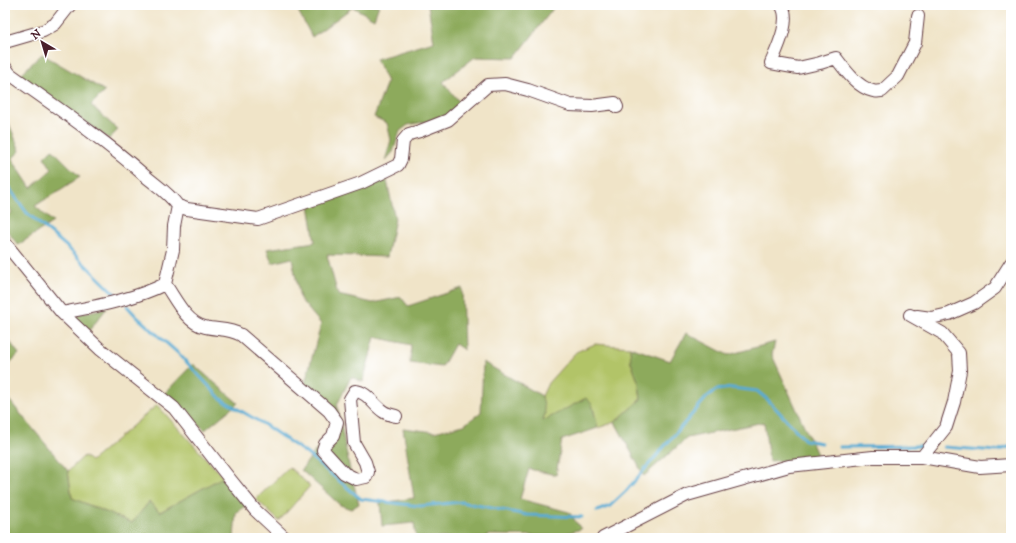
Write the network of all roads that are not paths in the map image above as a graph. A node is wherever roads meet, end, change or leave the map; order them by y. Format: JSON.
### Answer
{"nodes":[{"id":1,"x":70,"y":5,"type":"edge"},
{"id":2,"x":781,"y":5,"type":"edge"},
{"id":3,"x":918,"y":16,"type":"dead end"},
{"id":4,"x":5,"y":42,"type":"edge"},
{"id":5,"x":5,"y":67,"type":"edge"},
{"id":6,"x":617,"y":107,"type":"dead end"},
{"id":7,"x":178,"y":206,"type":"junction"},
{"id":8,"x":5,"y":243,"type":"edge"},
{"id":9,"x":1011,"y":263,"type":"edge"},
{"id":10,"x":165,"y":284,"type":"junction"},
{"id":11,"x":62,"y":313,"type":"junction"},
{"id":12,"x":396,"y":416,"type":"dead end"},
{"id":13,"x":922,"y":457,"type":"junction"},
{"id":14,"x":1011,"y":465,"type":"edge"},
{"id":15,"x":285,"y":538,"type":"edge"},
{"id":16,"x":603,"y":538,"type":"edge"}],
"edges":[{"from":1,"to":4,"type":"street"},
{"from":2,"to":3,"type":"street"},
{"from":5,"to":7,"type":"street"},
{"from":6,"to":7,"type":"street"},
{"from":7,"to":10,"type":"street"},
{"from":8,"to":11,"type":"street"},
{"from":9,"to":13,"type":"street"},
{"from":10,"to":11,"type":"street"},
{"from":10,"to":12,"type":"street"},
{"from":11,"to":15,"type":"street"},
{"from":13,"to":14,"type":"street"},
{"from":13,"to":16,"type":"street"}]}
